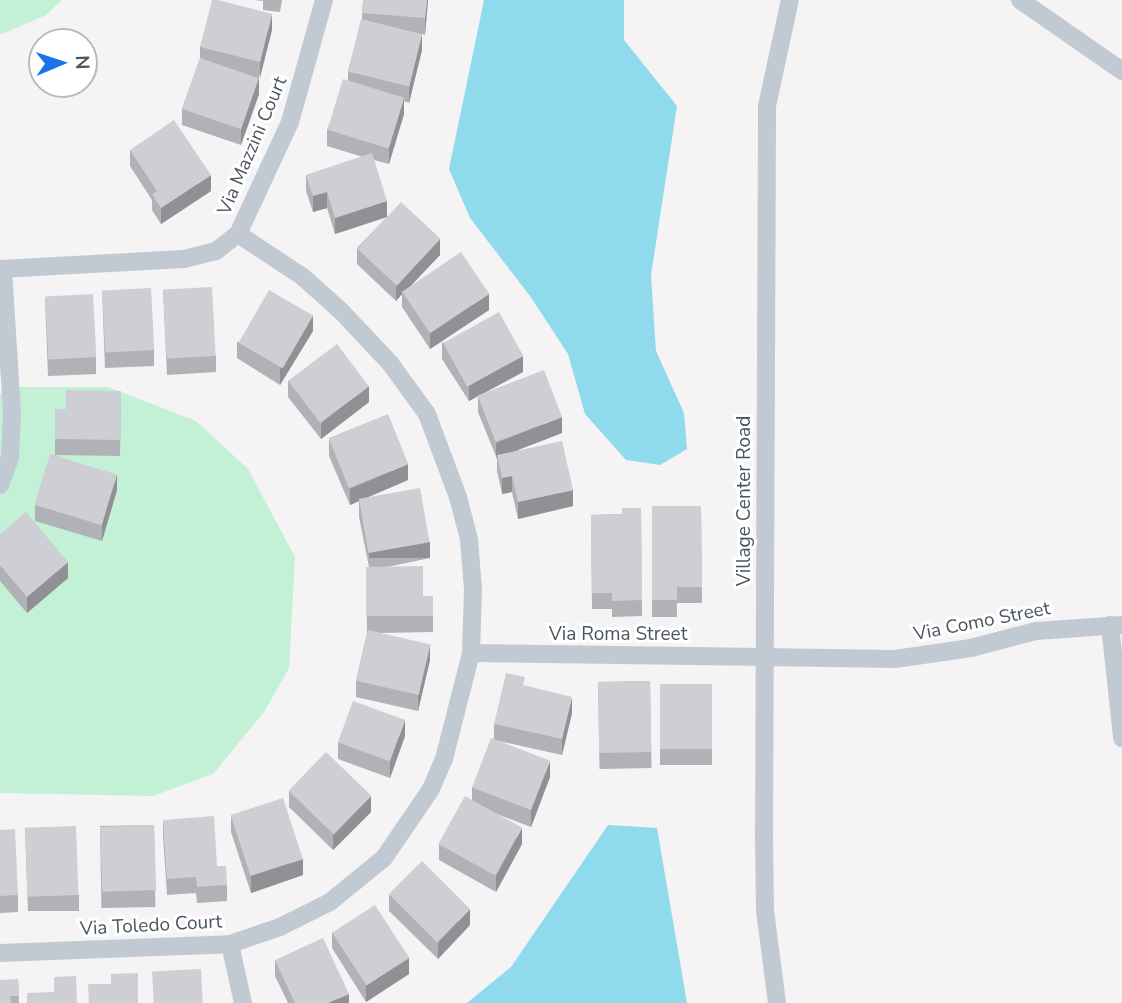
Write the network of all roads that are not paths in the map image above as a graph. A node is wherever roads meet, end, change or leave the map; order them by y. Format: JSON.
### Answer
{"nodes":[{"id":1,"x":324,"y":0,"type":"edge"},
{"id":2,"x":790,"y":0,"type":"edge"},
{"id":3,"x":1020,"y":0,"type":"edge"},
{"id":4,"x":1122,"y":71,"type":"edge"},
{"id":5,"x":238,"y":234,"type":"junction"},
{"id":6,"x":1,"y":269,"type":"edge"},
{"id":7,"x":0,"y":485,"type":"edge"},
{"id":8,"x":1116,"y":625,"type":"edge"},
{"id":9,"x":471,"y":653,"type":"junction"},
{"id":10,"x":765,"y":657,"type":"junction"},
{"id":11,"x":1122,"y":738,"type":"edge"},
{"id":12,"x":230,"y":944,"type":"junction"},
{"id":13,"x":0,"y":953,"type":"edge"},
{"id":14,"x":243,"y":1003,"type":"edge"},
{"id":15,"x":777,"y":1003,"type":"edge"}],
"edges":[{"from":1,"to":5,"type":"street","name":"Via Mazzini Court"},
{"from":2,"to":10,"type":"street","name":"Village Center Road"},
{"from":3,"to":4,"type":"street"},
{"from":5,"to":6,"type":"street","name":"Via Mazzini Court"},
{"from":5,"to":9,"type":"street","name":"Via Toledo Court"},
{"from":6,"to":7,"type":"street"},
{"from":8,"to":10,"type":"street","name":"Via Como Street"},
{"from":8,"to":11,"type":"street"},
{"from":9,"to":10,"type":"street","name":"Via Roma Street"},
{"from":9,"to":12,"type":"street","name":"Via Toledo Court"},
{"from":10,"to":15,"type":"street","name":"Village Center Road"},
{"from":12,"to":13,"type":"street","name":"Via Toledo Court"},
{"from":12,"to":14,"type":"street"}]}
